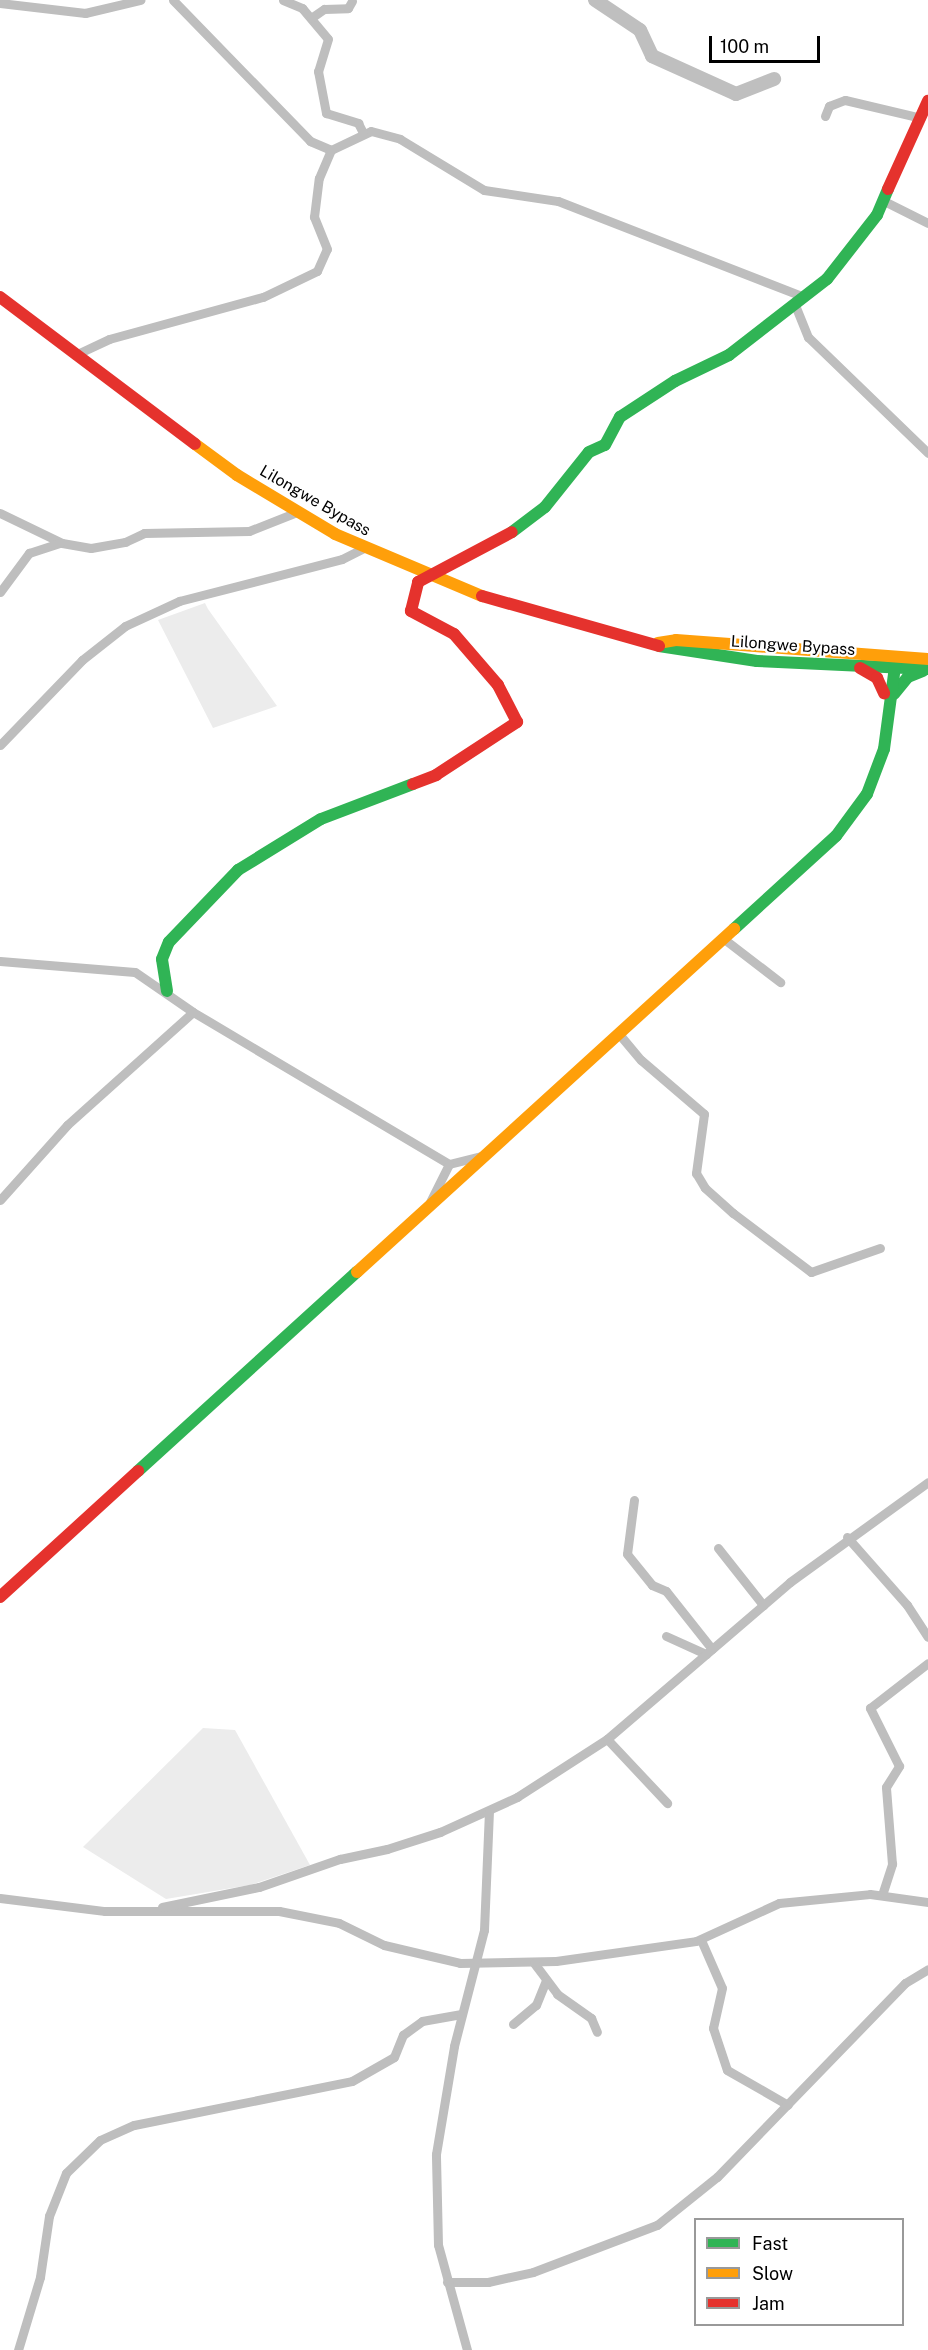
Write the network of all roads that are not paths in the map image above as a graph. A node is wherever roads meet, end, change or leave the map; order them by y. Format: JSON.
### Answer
{"nodes":[{"id":1,"x":140,"y":0,"type":"edge"},
{"id":2,"x":173,"y":0,"type":"edge"},
{"id":3,"x":283,"y":0,"type":"edge"},
{"id":4,"x":21,"y":1,"type":"edge"},
{"id":5,"x":352,"y":1,"type":"edge"},
{"id":6,"x":0,"y":3,"type":"edge"},
{"id":7,"x":311,"y":18,"type":"junction"},
{"id":8,"x":928,"y":101,"type":"edge"},
{"id":9,"x":825,"y":116,"type":"dead end"},
{"id":10,"x":921,"y":118,"type":"junction"},
{"id":11,"x":363,"y":133,"type":"junction"},
{"id":12,"x":331,"y":150,"type":"junction"},
{"id":13,"x":884,"y":201,"type":"junction"},
{"id":14,"x":928,"y":223,"type":"edge"},
{"id":15,"x":0,"y":297,"type":"edge"},
{"id":16,"x":800,"y":301,"type":"junction"},
{"id":17,"x":75,"y":355,"type":"junction"},
{"id":18,"x":928,"y":453,"type":"edge"},
{"id":19,"x":297,"y":512,"type":"junction"},
{"id":20,"x":0,"y":513,"type":"edge"},
{"id":21,"x":62,"y":543,"type":"junction"},
{"id":22,"x":364,"y":548,"type":"junction"},
{"id":23,"x":428,"y":577,"type":"junction"},
{"id":24,"x":0,"y":592,"type":"edge"},
{"id":25,"x":658,"y":643,"type":"junction"},
{"id":26,"x":928,"y":659,"type":"edge"},
{"id":27,"x":891,"y":663,"type":"junction"},
{"id":28,"x":855,"y":667,"type":"junction"},
{"id":29,"x":928,"y":670,"type":"edge"},
{"id":30,"x":889,"y":694,"type":"junction"},
{"id":31,"x":0,"y":746,"type":"edge"},
{"id":32,"x":724,"y":939,"type":"junction"},
{"id":33,"x":0,"y":961,"type":"edge"},
{"id":34,"x":780,"y":982,"type":"dead end"},
{"id":35,"x":167,"y":991,"type":"junction"},
{"id":36,"x":193,"y":1012,"type":"junction"},
{"id":37,"x":619,"y":1034,"type":"junction"},
{"id":38,"x":486,"y":1155,"type":"junction"},
{"id":39,"x":449,"y":1164,"type":"junction"},
{"id":40,"x":0,"y":1200,"type":"edge"},
{"id":41,"x":426,"y":1210,"type":"junction"},
{"id":42,"x":880,"y":1248,"type":"dead end"},
{"id":43,"x":928,"y":1482,"type":"edge"},
{"id":44,"x":634,"y":1500,"type":"dead end"},
{"id":45,"x":847,"y":1538,"type":"junction"},
{"id":46,"x":718,"y":1548,"type":"dead end"},
{"id":47,"x":0,"y":1597,"type":"edge"},
{"id":48,"x":763,"y":1605,"type":"junction"},
{"id":49,"x":666,"y":1636,"type":"dead end"},
{"id":50,"x":928,"y":1637,"type":"edge"},
{"id":51,"x":709,"y":1652,"type":"junction"},
{"id":52,"x":928,"y":1663,"type":"edge"},
{"id":53,"x":608,"y":1739,"type":"junction"},
{"id":54,"x":667,"y":1803,"type":"dead end"},
{"id":55,"x":489,"y":1812,"type":"junction"},
{"id":56,"x":882,"y":1895,"type":"junction"},
{"id":57,"x":0,"y":1898,"type":"edge"},
{"id":58,"x":928,"y":1902,"type":"edge"},
{"id":59,"x":157,"y":1909,"type":"junction"},
{"id":60,"x":701,"y":1940,"type":"junction"},
{"id":61,"x":476,"y":1963,"type":"junction"},
{"id":62,"x":534,"y":1963,"type":"junction"},
{"id":63,"x":928,"y":1969,"type":"edge"},
{"id":64,"x":546,"y":1980,"type":"junction"},
{"id":65,"x":461,"y":2014,"type":"junction"},
{"id":66,"x":513,"y":2024,"type":"dead end"},
{"id":67,"x":597,"y":2032,"type":"dead end"},
{"id":68,"x":788,"y":2105,"type":"junction"},
{"id":69,"x":447,"y":2282,"type":"junction"},
{"id":70,"x":18,"y":2350,"type":"edge"},
{"id":71,"x":467,"y":2350,"type":"edge"}],
"edges":[{"from":1,"to":4,"type":"street"},
{"from":2,"to":12,"type":"street"},
{"from":3,"to":7,"type":"street"},
{"from":4,"to":6,"type":"street"},
{"from":5,"to":7,"type":"street"},
{"from":7,"to":11,"type":"street"},
{"from":8,"to":10,"type":"main road"},
{"from":9,"to":10,"type":"street"},
{"from":10,"to":13,"type":"main road"},
{"from":11,"to":12,"type":"street"},
{"from":11,"to":16,"type":"street"},
{"from":12,"to":17,"type":"street"},
{"from":13,"to":14,"type":"street"},
{"from":13,"to":16,"type":"main road"},
{"from":15,"to":17,"type":"main road","name":"Lilongwe Bypass"},
{"from":16,"to":18,"type":"street"},
{"from":16,"to":23,"type":"main road"},
{"from":17,"to":19,"type":"main road","name":"Lilongwe Bypass"},
{"from":19,"to":21,"type":"street"},
{"from":19,"to":22,"type":"main road","name":"Lilongwe Bypass"},
{"from":20,"to":21,"type":"street"},
{"from":21,"to":24,"type":"street"},
{"from":22,"to":23,"type":"main road","name":"Lilongwe Bypass"},
{"from":22,"to":31,"type":"street"},
{"from":23,"to":25,"type":"main road","name":"Lilongwe Bypass"},
{"from":23,"to":35,"type":"main road"},
{"from":25,"to":27,"type":"main road","name":"Lilongwe Bypass"},
{"from":25,"to":28,"type":"main road","name":"Lilongwe Bypass"},
{"from":26,"to":27,"type":"main road","name":"Lilongwe Bypass"},
{"from":27,"to":28,"type":"main road","name":"Lilongwe Bypass"},
{"from":27,"to":29,"type":"main road","name":"Lilongwe Bypass"},
{"from":27,"to":30,"type":"main road"},
{"from":28,"to":30,"type":"main road"},
{"from":29,"to":30,"type":"main road"},
{"from":30,"to":32,"type":"main road"},
{"from":32,"to":34,"type":"street"},
{"from":32,"to":37,"type":"main road"},
{"from":33,"to":35,"type":"street"},
{"from":35,"to":36,"type":"street"},
{"from":36,"to":39,"type":"street"},
{"from":36,"to":40,"type":"street"},
{"from":37,"to":38,"type":"main road"},
{"from":37,"to":42,"type":"street"},
{"from":38,"to":39,"type":"street"},
{"from":38,"to":41,"type":"main road"},
{"from":39,"to":41,"type":"street"},
{"from":41,"to":47,"type":"main road"},
{"from":43,"to":45,"type":"street"},
{"from":44,"to":51,"type":"street"},
{"from":45,"to":48,"type":"street"},
{"from":45,"to":50,"type":"street"},
{"from":46,"to":48,"type":"street"},
{"from":48,"to":51,"type":"street"},
{"from":49,"to":51,"type":"street"},
{"from":51,"to":53,"type":"street"},
{"from":52,"to":56,"type":"street"},
{"from":53,"to":54,"type":"street"},
{"from":53,"to":55,"type":"street"},
{"from":55,"to":59,"type":"street"},
{"from":55,"to":61,"type":"street"},
{"from":56,"to":58,"type":"street"},
{"from":56,"to":60,"type":"street"},
{"from":57,"to":59,"type":"street"},
{"from":59,"to":61,"type":"street"},
{"from":60,"to":62,"type":"street"},
{"from":60,"to":68,"type":"street"},
{"from":61,"to":62,"type":"street"},
{"from":61,"to":65,"type":"street"},
{"from":62,"to":64,"type":"street"},
{"from":63,"to":68,"type":"street"},
{"from":64,"to":66,"type":"street"},
{"from":64,"to":67,"type":"street"},
{"from":65,"to":69,"type":"street"},
{"from":65,"to":70,"type":"street"},
{"from":68,"to":69,"type":"street"},
{"from":69,"to":71,"type":"street"}]}
